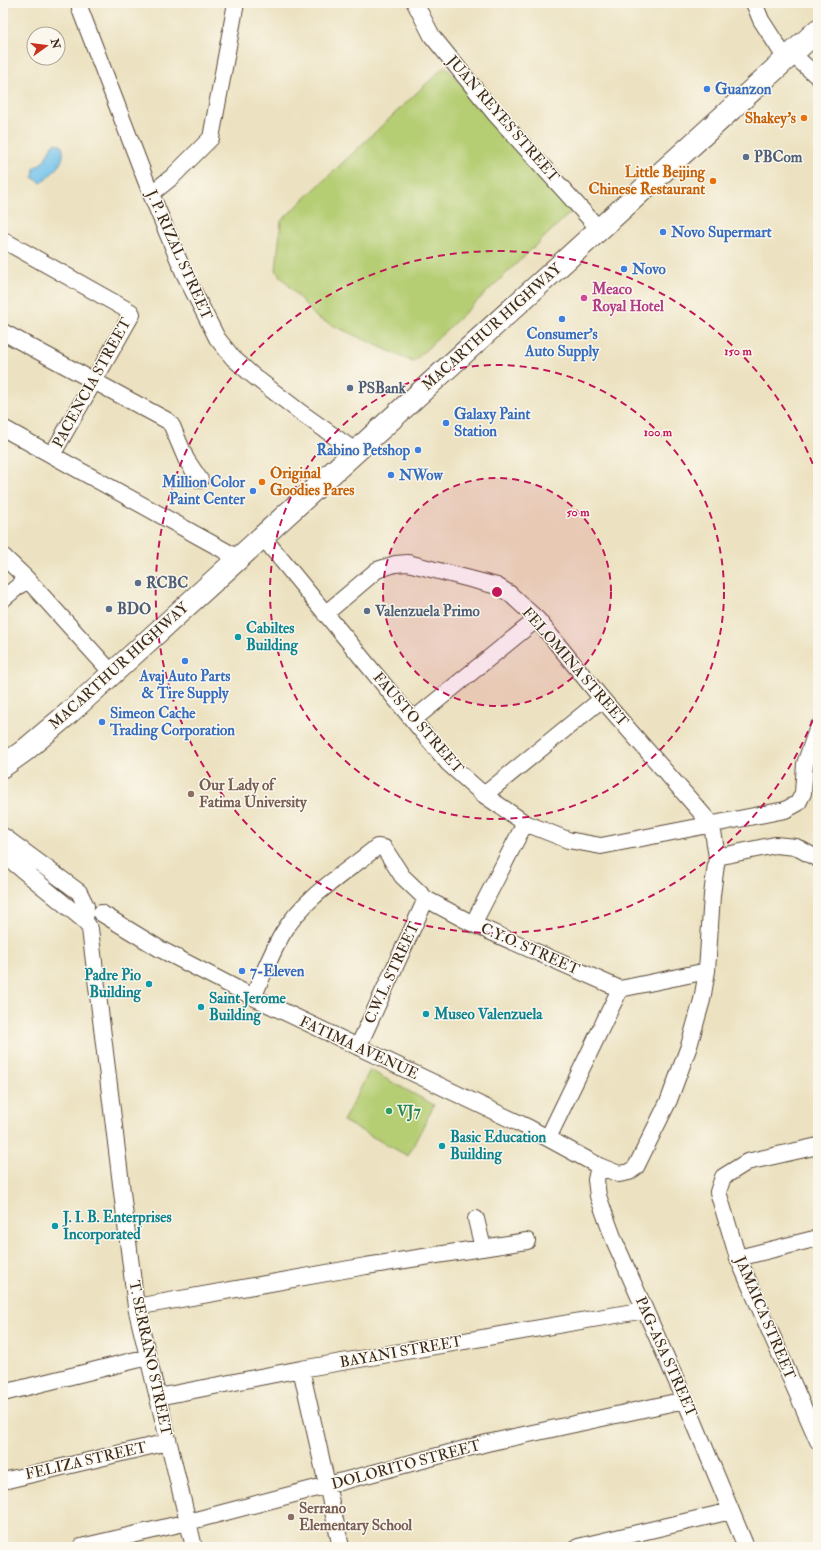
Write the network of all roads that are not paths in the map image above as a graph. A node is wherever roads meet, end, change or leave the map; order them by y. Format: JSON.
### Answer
{"nodes":[{"id":1,"x":80,"y":3,"type":"edge"},
{"id":2,"x":236,"y":3,"type":"edge"},
{"id":3,"x":415,"y":3,"type":"edge"},
{"id":4,"x":754,"y":3,"type":"edge"},
{"id":5,"x":818,"y":30,"type":"edge"},
{"id":6,"x":789,"y":56,"type":"junction"},
{"id":7,"x":818,"y":77,"type":"edge"},
{"id":8,"x":151,"y":194,"type":"junction"},
{"id":9,"x":599,"y":229,"type":"junction"},
{"id":10,"x":3,"y":240,"type":"edge"},
{"id":11,"x":3,"y":332,"type":"edge"},
{"id":12,"x":95,"y":383,"type":"junction"},
{"id":13,"x":3,"y":428,"type":"edge"},
{"id":14,"x":355,"y":451,"type":"junction"},
{"id":15,"x":52,"y":455,"type":"junction"},
{"id":16,"x":200,"y":480,"type":"dead end"},
{"id":17,"x":262,"y":536,"type":"junction"},
{"id":18,"x":3,"y":556,"type":"edge"},
{"id":19,"x":238,"y":558,"type":"junction"},
{"id":20,"x":27,"y":579,"type":"junction"},
{"id":21,"x":3,"y":598,"type":"edge"},
{"id":22,"x":325,"y":614,"type":"junction"},
{"id":23,"x":537,"y":620,"type":"junction"},
{"id":24,"x":112,"y":673,"type":"junction"},
{"id":25,"x":602,"y":699,"type":"junction"},
{"id":26,"x":413,"y":720,"type":"junction"},
{"id":27,"x":818,"y":727,"type":"edge"},
{"id":28,"x":3,"y":766,"type":"edge"},
{"id":29,"x":811,"y":777,"type":"edge"},
{"id":30,"x":484,"y":795,"type":"junction"},
{"id":31,"x":524,"y":823,"type":"junction"},
{"id":32,"x":712,"y":825,"type":"junction"},
{"id":33,"x":3,"y":836,"type":"edge"},
{"id":34,"x":3,"y":854,"type":"edge"},
{"id":35,"x":717,"y":857,"type":"junction"},
{"id":36,"x":818,"y":859,"type":"edge"},
{"id":37,"x":426,"y":899,"type":"junction"},
{"id":38,"x":101,"y":913,"type":"dead end"},
{"id":39,"x":473,"y":924,"type":"junction"},
{"id":40,"x":87,"y":925,"type":"junction"},
{"id":41,"x":707,"y":971,"type":"junction"},
{"id":42,"x":620,"y":989,"type":"junction"},
{"id":43,"x":253,"y":997,"type":"junction"},
{"id":44,"x":358,"y":1047,"type":"junction"},
{"id":45,"x":548,"y":1138,"type":"junction"},
{"id":46,"x":818,"y":1146,"type":"edge"},
{"id":47,"x":599,"y":1166,"type":"junction"},
{"id":48,"x":476,"y":1219,"type":"dead end"},
{"id":49,"x":818,"y":1238,"type":"edge"},
{"id":50,"x":527,"y":1241,"type":"dead end"},
{"id":51,"x":483,"y":1248,"type":"junction"},
{"id":52,"x":738,"y":1258,"type":"junction"},
{"id":53,"x":136,"y":1307,"type":"junction"},
{"id":54,"x":645,"y":1310,"type":"junction"},
{"id":55,"x":148,"y":1357,"type":"junction"},
{"id":56,"x":301,"y":1369,"type":"junction"},
{"id":57,"x":3,"y":1392,"type":"edge"},
{"id":58,"x":158,"y":1397,"type":"junction"},
{"id":59,"x":685,"y":1400,"type":"junction"},
{"id":60,"x":818,"y":1441,"type":"edge"},
{"id":61,"x":168,"y":1442,"type":"junction"},
{"id":62,"x":3,"y":1481,"type":"edge"},
{"id":63,"x":326,"y":1487,"type":"junction"},
{"id":64,"x":731,"y":1511,"type":"junction"},
{"id":65,"x":188,"y":1522,"type":"junction"},
{"id":66,"x":81,"y":1547,"type":"edge"},
{"id":67,"x":194,"y":1547,"type":"edge"},
{"id":68,"x":341,"y":1547,"type":"edge"},
{"id":69,"x":578,"y":1547,"type":"edge"},
{"id":70,"x":746,"y":1547,"type":"edge"}],
"edges":[{"from":1,"to":8,"type":"street","name":"J. P. RIZAL STREET"},
{"from":2,"to":8,"type":"street"},
{"from":3,"to":9,"type":"street","name":"JUAN REYES STREET"},
{"from":4,"to":6,"type":"street"},
{"from":5,"to":6,"type":"highway","name":"MACARTHUR HIGHWAY"},
{"from":6,"to":7,"type":"street"},
{"from":6,"to":9,"type":"highway","name":"MACARTHUR HIGHWAY"},
{"from":8,"to":14,"type":"street","name":"J. P. RIZAL STREET"},
{"from":9,"to":14,"type":"highway","name":"MACARTHUR HIGHWAY"},
{"from":10,"to":12,"type":"street","name":"PACENCIA STREET"},
{"from":11,"to":12,"type":"street"},
{"from":12,"to":15,"type":"street","name":"PACENCIA STREET"},
{"from":12,"to":16,"type":"street"},
{"from":13,"to":15,"type":"street"},
{"from":14,"to":17,"type":"highway","name":"MACARTHUR HIGHWAY"},
{"from":15,"to":19,"type":"street"},
{"from":17,"to":19,"type":"highway","name":"MACARTHUR HIGHWAY"},
{"from":17,"to":22,"type":"street","name":"FAUSTO STREET"},
{"from":18,"to":20,"type":"street"},
{"from":19,"to":24,"type":"highway","name":"MACARTHUR HIGHWAY"},
{"from":20,"to":21,"type":"street"},
{"from":20,"to":24,"type":"street"},
{"from":22,"to":23,"type":"street","name":"FELOMINA STREET"},
{"from":22,"to":26,"type":"street","name":"FAUSTO STREET"},
{"from":23,"to":25,"type":"street","name":"FELOMINA STREET"},
{"from":23,"to":26,"type":"street"},
{"from":24,"to":28,"type":"highway","name":"MACARTHUR HIGHWAY"},
{"from":25,"to":30,"type":"street"},
{"from":25,"to":32,"type":"street","name":"FELOMINA STREET"},
{"from":26,"to":30,"type":"street","name":"FAUSTO STREET"},
{"from":27,"to":29,"type":"street","name":"FAUSTO STREET"},
{"from":29,"to":32,"type":"street","name":"FAUSTO STREET"},
{"from":30,"to":31,"type":"street","name":"FAUSTO STREET"},
{"from":31,"to":32,"type":"street","name":"FAUSTO STREET"},
{"from":31,"to":39,"type":"street"},
{"from":32,"to":35,"type":"street","name":"FATIMA AVENUE"},
{"from":33,"to":40,"type":"street","name":"T. SERRANO STREET"},
{"from":34,"to":40,"type":"street"},
{"from":35,"to":36,"type":"street"},
{"from":35,"to":41,"type":"street","name":"FATIMA AVENUE"},
{"from":37,"to":39,"type":"street","name":"C.Y.O. STREET"},
{"from":37,"to":43,"type":"street","name":"C.Y.O. STREET"},
{"from":37,"to":44,"type":"street","name":"C.W.L. STREET"},
{"from":38,"to":43,"type":"street","name":"FATIMA AVENUE"},
{"from":39,"to":42,"type":"street","name":"C.Y.O. STREET"},
{"from":40,"to":53,"type":"street","name":"T. SERRANO STREET"},
{"from":41,"to":42,"type":"street"},
{"from":41,"to":47,"type":"street","name":"FATIMA AVENUE"},
{"from":42,"to":45,"type":"street"},
{"from":43,"to":44,"type":"street","name":"FATIMA AVENUE"},
{"from":44,"to":45,"type":"street","name":"FATIMA AVENUE"},
{"from":45,"to":47,"type":"street","name":"FATIMA AVENUE"},
{"from":46,"to":52,"type":"street","name":"JAMAICA STREET"},
{"from":47,"to":54,"type":"street","name":"PAG-ASA STREET"},
{"from":48,"to":51,"type":"street"},
{"from":49,"to":52,"type":"street"},
{"from":50,"to":51,"type":"street"},
{"from":51,"to":53,"type":"street"},
{"from":52,"to":60,"type":"street","name":"JAMAICA STREET"},
{"from":53,"to":55,"type":"street","name":"T. SERRANO STREET"},
{"from":54,"to":56,"type":"street","name":"BAYANI STREET"},
{"from":54,"to":59,"type":"street","name":"PAG-ASA STREET"},
{"from":55,"to":57,"type":"street"},
{"from":55,"to":58,"type":"street","name":"T. SERRANO STREET"},
{"from":56,"to":58,"type":"street","name":"BAYANI STREET"},
{"from":56,"to":63,"type":"street"},
{"from":58,"to":61,"type":"street","name":"T. SERRANO STREET"},
{"from":59,"to":63,"type":"street","name":"DOLORITO STREET"},
{"from":59,"to":64,"type":"street","name":"PAG-ASA STREET"},
{"from":61,"to":62,"type":"street","name":"FELIZA STREET"},
{"from":61,"to":65,"type":"street","name":"T. SERRANO STREET"},
{"from":63,"to":65,"type":"street","name":"DOLORITO STREET"},
{"from":63,"to":68,"type":"street"},
{"from":64,"to":69,"type":"street"},
{"from":64,"to":70,"type":"street","name":"PAG-ASA STREET"},
{"from":65,"to":66,"type":"street","name":"DOLORITO STREET"},
{"from":65,"to":67,"type":"street","name":"T. SERRANO STREET"}]}
